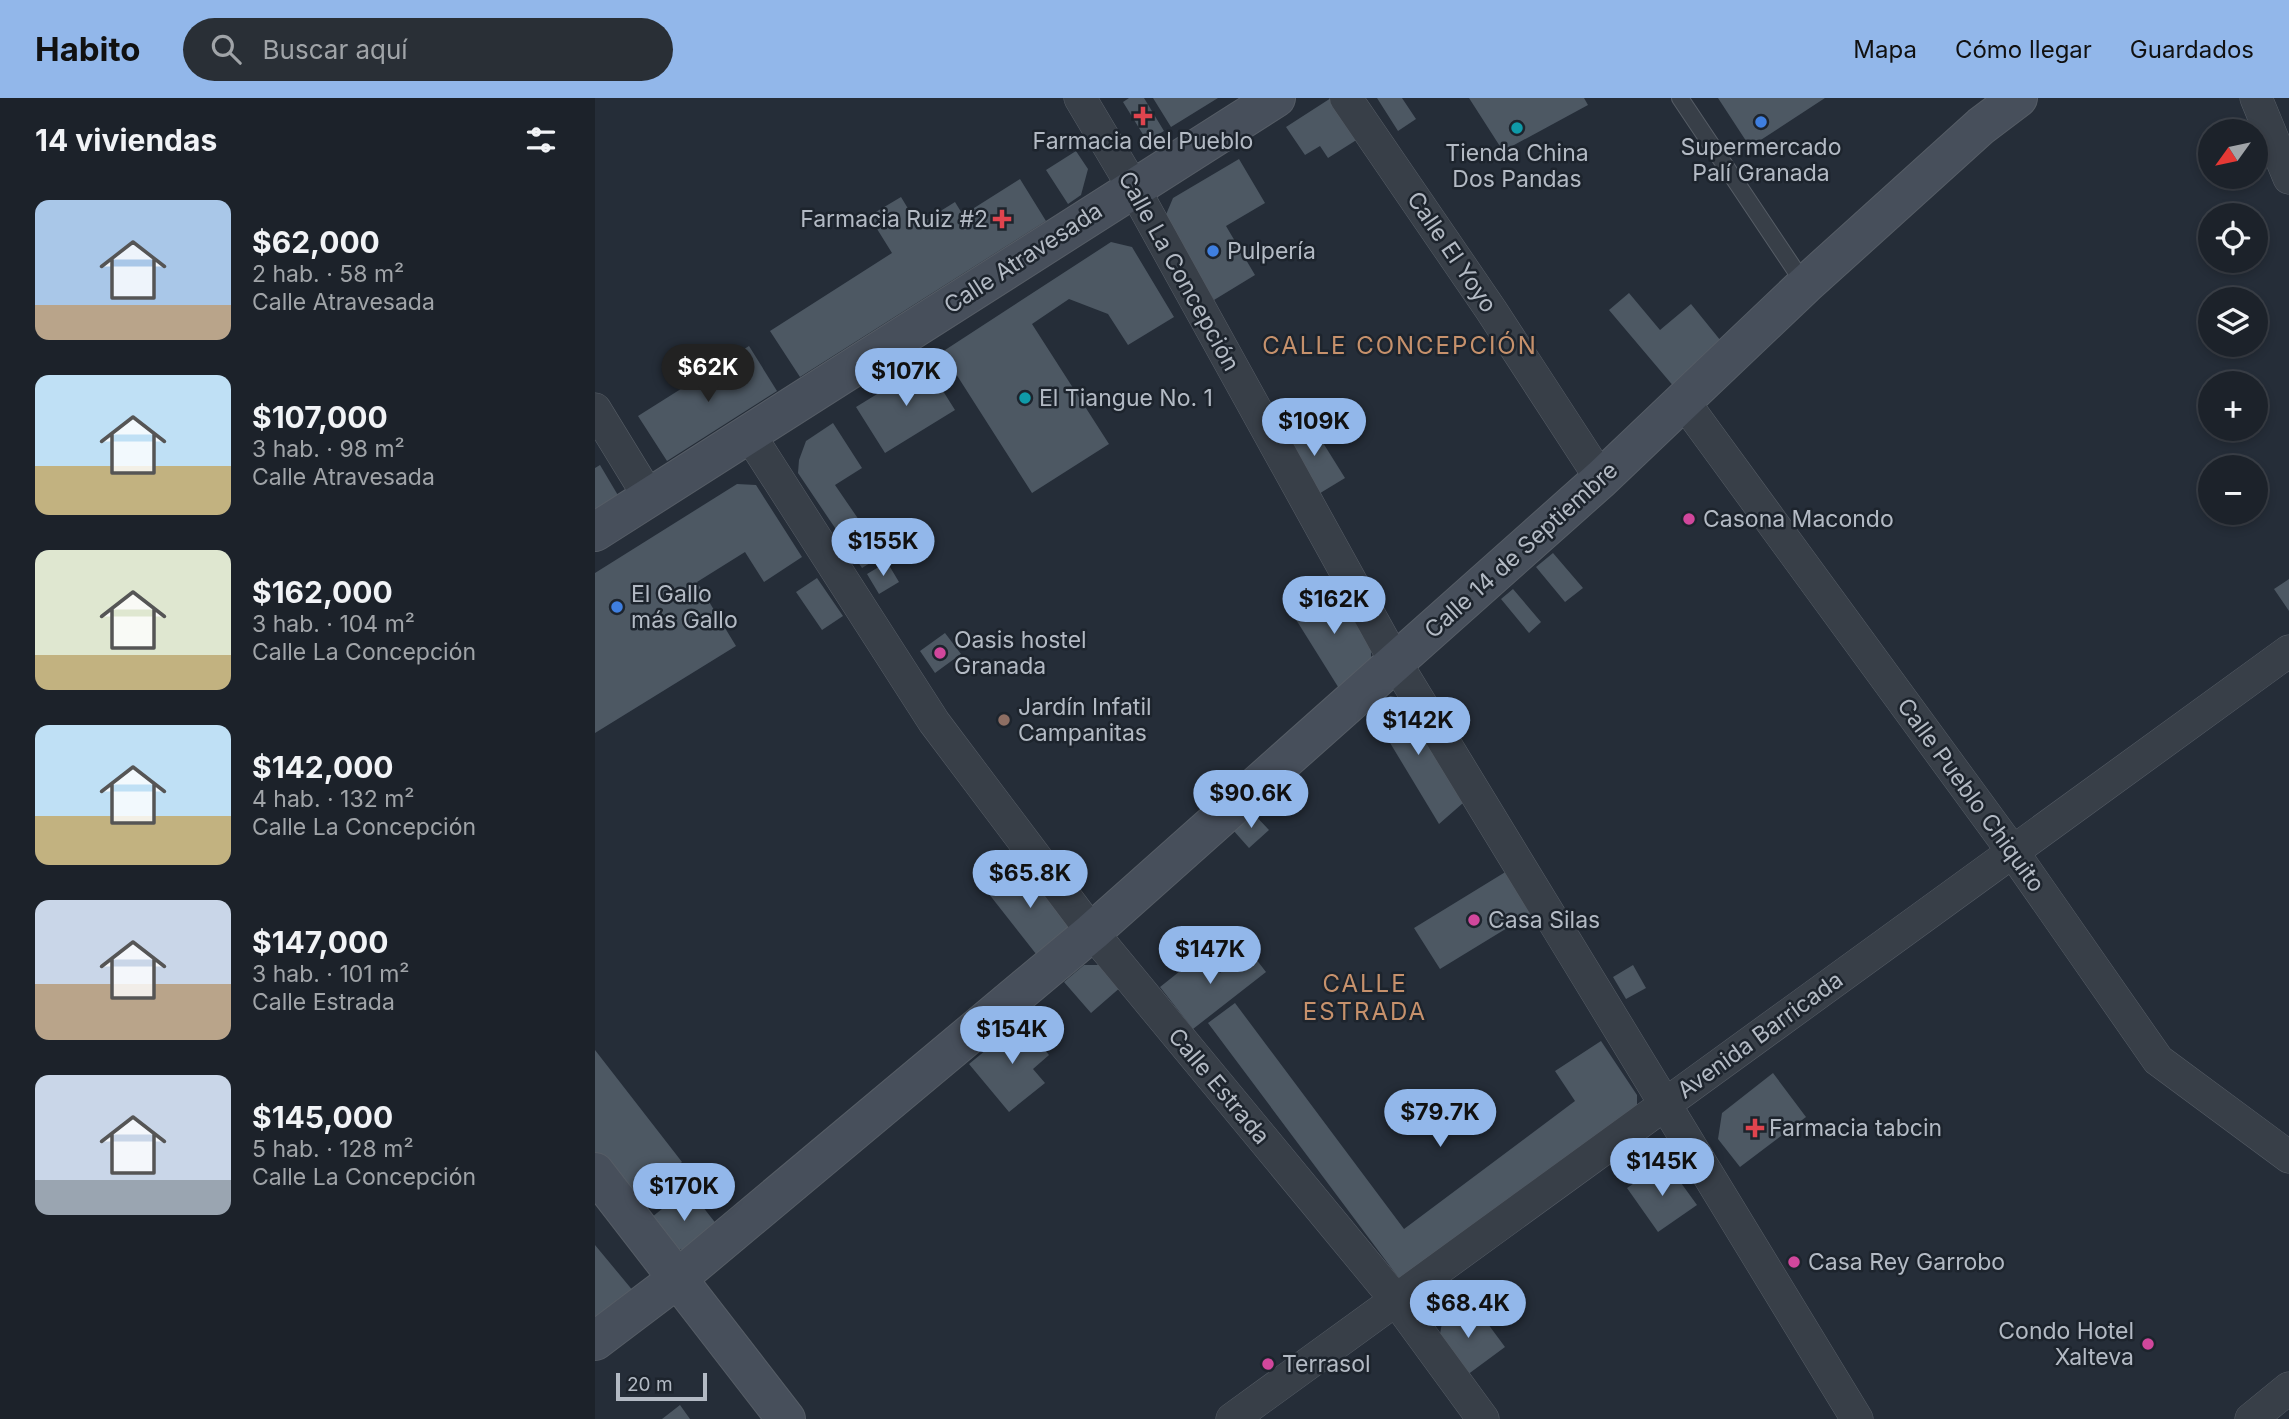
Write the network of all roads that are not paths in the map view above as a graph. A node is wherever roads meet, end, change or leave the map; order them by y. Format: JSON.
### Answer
{"nodes":[{"id":1,"x":1080,"y":98,"type":"edge"},
{"id":2,"x":1276,"y":98,"type":"edge"},
{"id":3,"x":1346,"y":98,"type":"edge"},
{"id":4,"x":1680,"y":98,"type":"edge"},
{"id":5,"x":2018,"y":98,"type":"edge"},
{"id":6,"x":2256,"y":98,"type":"edge"},
{"id":7,"x":2289,"y":178,"type":"edge"},
{"id":8,"x":1133,"y":187,"type":"junction"},
{"id":9,"x":1805,"y":285,"type":"junction"},
{"id":10,"x":1684,"y":402,"type":"junction"},
{"id":11,"x":595,"y":409,"type":"edge"},
{"id":12,"x":749,"y":434,"type":"junction"},
{"id":13,"x":1601,"y":479,"type":"junction"},
{"id":14,"x":649,"y":498,"type":"junction"},
{"id":15,"x":595,"y":532,"type":"edge"},
{"id":16,"x":2289,"y":651,"type":"edge"},
{"id":17,"x":1396,"y":663,"type":"junction"},
{"id":18,"x":2013,"y":852,"type":"junction"},
{"id":19,"x":1092,"y":932,"type":"junction"},
{"id":20,"x":1664,"y":1106,"type":"junction"},
{"id":21,"x":2289,"y":1157,"type":"edge"},
{"id":22,"x":595,"y":1172,"type":"edge"},
{"id":23,"x":677,"y":1279,"type":"junction"},
{"id":24,"x":1396,"y":1300,"type":"junction"},
{"id":25,"x":595,"y":1342,"type":"edge"},
{"id":26,"x":2289,"y":1388,"type":"edge"},
{"id":27,"x":786,"y":1419,"type":"edge"},
{"id":28,"x":1232,"y":1419,"type":"edge"},
{"id":29,"x":1483,"y":1419,"type":"edge"},
{"id":30,"x":1857,"y":1419,"type":"edge"},
{"id":31,"x":2251,"y":1419,"type":"edge"}],
"edges":[{"from":1,"to":8,"type":"street","name":"Calle La Concepción"},
{"from":2,"to":8,"type":"street","name":"Calle Atravesada"},
{"from":3,"to":13,"type":"street","name":"Calle El Yoyo"},
{"from":4,"to":9,"type":"lane"},
{"from":5,"to":9,"type":"street","name":"Calle 14 de Septiembre"},
{"from":6,"to":7,"type":"street"},
{"from":8,"to":12,"type":"street","name":"Calle Atravesada"},
{"from":8,"to":17,"type":"street","name":"Calle La Concepción"},
{"from":9,"to":10,"type":"street","name":"Calle 14 de Septiembre"},
{"from":10,"to":13,"type":"street","name":"Calle 14 de Septiembre"},
{"from":10,"to":18,"type":"street","name":"Calle Pueblo Chiquito"},
{"from":11,"to":14,"type":"street"},
{"from":12,"to":14,"type":"street","name":"Calle Atravesada"},
{"from":12,"to":19,"type":"street","name":"Calle Estrada"},
{"from":13,"to":17,"type":"street","name":"Calle 14 de Septiembre"},
{"from":14,"to":15,"type":"street","name":"Calle Atravesada"},
{"from":16,"to":18,"type":"street","name":"Avenida Barricada"},
{"from":17,"to":19,"type":"street","name":"Calle 14 de Septiembre"},
{"from":17,"to":20,"type":"street","name":"Calle La Concepción"},
{"from":18,"to":20,"type":"street","name":"Avenida Barricada"},
{"from":18,"to":21,"type":"street","name":"Calle Pueblo Chiquito"},
{"from":19,"to":23,"type":"street","name":"Calle 14 de Septiembre"},
{"from":19,"to":24,"type":"street","name":"Calle Estrada"},
{"from":20,"to":24,"type":"street","name":"Avenida Barricada"},
{"from":20,"to":30,"type":"street","name":"Calle La Concepción"},
{"from":22,"to":23,"type":"street"},
{"from":23,"to":25,"type":"street","name":"Calle 14 de Septiembre"},
{"from":23,"to":27,"type":"street"},
{"from":24,"to":28,"type":"street","name":"Avenida Barricada"},
{"from":24,"to":29,"type":"street","name":"Calle Estrada"},
{"from":26,"to":31,"type":"street"}]}
